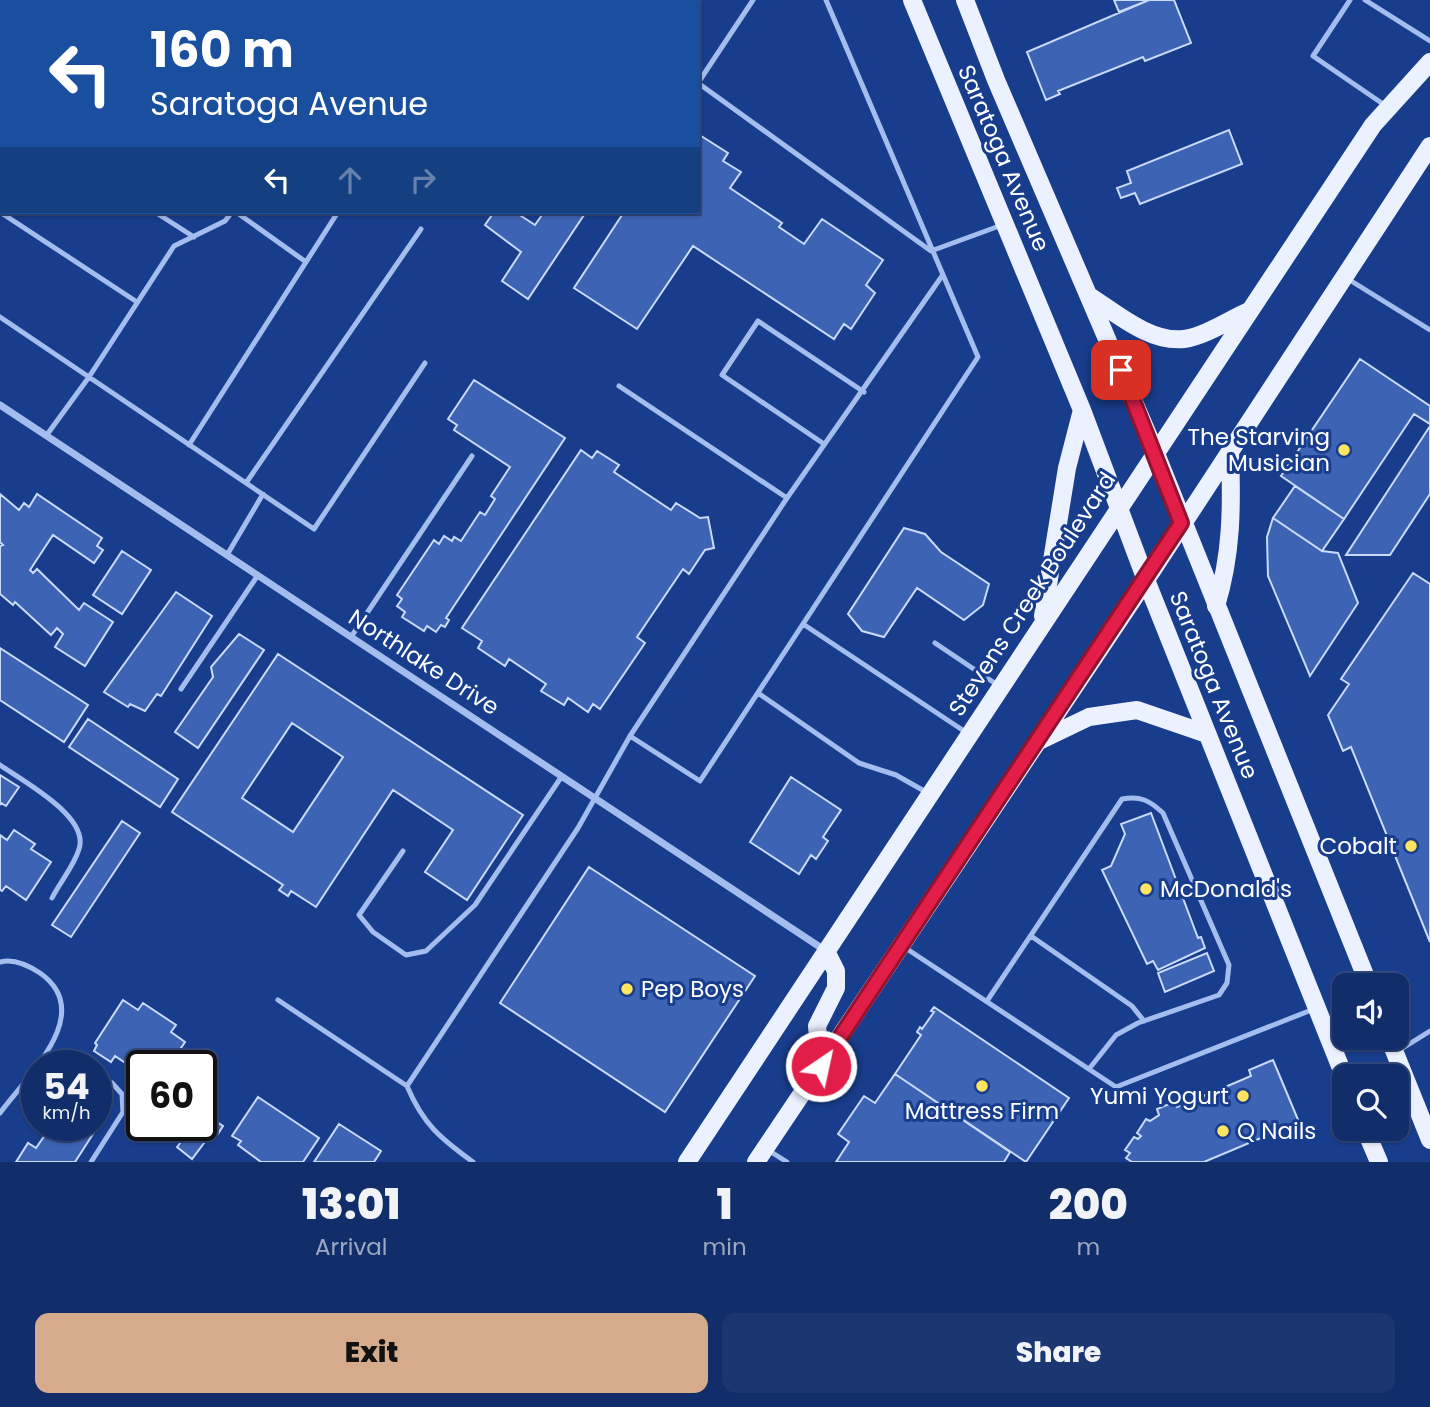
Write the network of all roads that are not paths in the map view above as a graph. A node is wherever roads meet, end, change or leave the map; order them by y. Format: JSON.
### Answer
{"nodes":[{"id":1,"x":753,"y":0,"type":"edge"},
{"id":2,"x":826,"y":0,"type":"edge"},
{"id":3,"x":912,"y":0,"type":"edge"},
{"id":4,"x":965,"y":0,"type":"edge"},
{"id":5,"x":1350,"y":0,"type":"edge"},
{"id":6,"x":1365,"y":0,"type":"edge"},
{"id":7,"x":1430,"y":41,"type":"edge"},
{"id":8,"x":1430,"y":62,"type":"edge"},
{"id":9,"x":700,"y":80,"type":"edge"},
{"id":10,"x":700,"y":84,"type":"edge"},
{"id":11,"x":1388,"y":108,"type":"junction"},
{"id":12,"x":1430,"y":146,"type":"edge"},
{"id":13,"x":3,"y":214,"type":"edge"},
{"id":14,"x":158,"y":214,"type":"edge"},
{"id":15,"x":232,"y":214,"type":"edge"},
{"id":16,"x":237,"y":214,"type":"edge"},
{"id":17,"x":337,"y":214,"type":"edge"},
{"id":18,"x":1004,"y":223,"type":"junction"},
{"id":19,"x":421,"y":229,"type":"dead end"},
{"id":20,"x":194,"y":237,"type":"junction"},
{"id":21,"x":930,"y":251,"type":"junction"},
{"id":22,"x":306,"y":262,"type":"junction"},
{"id":23,"x":942,"y":276,"type":"junction"},
{"id":24,"x":1345,"y":278,"type":"junction"},
{"id":25,"x":1090,"y":296,"type":"junction"},
{"id":26,"x":137,"y":302,"type":"junction"},
{"id":27,"x":1249,"y":311,"type":"junction"},
{"id":28,"x":0,"y":317,"type":"edge"},
{"id":29,"x":1430,"y":330,"type":"edge"},
{"id":30,"x":425,"y":363,"type":"dead end"},
{"id":31,"x":89,"y":377,"type":"junction"},
{"id":32,"x":619,"y":386,"type":"dead end"},
{"id":33,"x":864,"y":392,"type":"junction"},
{"id":34,"x":0,"y":405,"type":"edge"},
{"id":35,"x":1082,"y":410,"type":"junction"},
{"id":36,"x":46,"y":436,"type":"junction"},
{"id":37,"x":824,"y":444,"type":"junction"},
{"id":38,"x":189,"y":445,"type":"junction"},
{"id":39,"x":1155,"y":452,"type":"junction"},
{"id":40,"x":1230,"y":452,"type":"junction"},
{"id":41,"x":472,"y":456,"type":"dead end"},
{"id":42,"x":246,"y":483,"type":"junction"},
{"id":43,"x":263,"y":495,"type":"junction"},
{"id":44,"x":787,"y":498,"type":"junction"},
{"id":45,"x":1118,"y":508,"type":"junction"},
{"id":46,"x":1181,"y":523,"type":"junction"},
{"id":47,"x":227,"y":555,"type":"junction"},
{"id":48,"x":258,"y":575,"type":"junction"},
{"id":49,"x":1146,"y":580,"type":"junction"},
{"id":50,"x":1216,"y":606,"type":"junction"},
{"id":51,"x":803,"y":624,"type":"junction"},
{"id":52,"x":1041,"y":627,"type":"junction"},
{"id":53,"x":351,"y":637,"type":"junction"},
{"id":54,"x":935,"y":643,"type":"dead end"},
{"id":55,"x":1001,"y":688,"type":"junction"},
{"id":56,"x":181,"y":689,"type":"dead end"},
{"id":57,"x":758,"y":693,"type":"junction"},
{"id":58,"x":1207,"y":734,"type":"junction"},
{"id":59,"x":970,"y":735,"type":"junction"},
{"id":60,"x":630,"y":736,"type":"junction"},
{"id":61,"x":1037,"y":742,"type":"junction"},
{"id":62,"x":0,"y":765,"type":"edge"},
{"id":63,"x":562,"y":776,"type":"junction"},
{"id":64,"x":930,"y":794,"type":"junction"},
{"id":65,"x":595,"y":798,"type":"junction"},
{"id":66,"x":403,"y":851,"type":"dead end"},
{"id":67,"x":51,"y":898,"type":"dead end"},
{"id":68,"x":1031,"y":936,"type":"junction"},
{"id":69,"x":902,"y":945,"type":"junction"},
{"id":70,"x":826,"y":951,"type":"junction"},
{"id":71,"x":0,"y":962,"type":"edge"},
{"id":72,"x":1364,"y":973,"type":"edge"},
{"id":73,"x":278,"y":1000,"type":"dead end"},
{"id":74,"x":987,"y":1001,"type":"junction"},
{"id":75,"x":1317,"y":1008,"type":"junction"},
{"id":76,"x":1144,"y":1021,"type":"junction"},
{"id":77,"x":1430,"y":1031,"type":"edge"},
{"id":78,"x":1409,"y":1039,"type":"edge"},
{"id":79,"x":1394,"y":1050,"type":"edge"},
{"id":80,"x":1339,"y":1064,"type":"edge"},
{"id":81,"x":821,"y":1066,"type":"junction"},
{"id":82,"x":1089,"y":1069,"type":"junction"},
{"id":83,"x":112,"y":1083,"type":"dead end"},
{"id":84,"x":407,"y":1086,"type":"junction"},
{"id":85,"x":0,"y":1113,"type":"edge"},
{"id":86,"x":112,"y":1129,"type":"edge"},
{"id":87,"x":1430,"y":1140,"type":"edge"},
{"id":88,"x":104,"y":1141,"type":"edge"},
{"id":89,"x":1370,"y":1141,"type":"edge"},
{"id":90,"x":761,"y":1155,"type":"edge"},
{"id":91,"x":91,"y":1162,"type":"edge"},
{"id":92,"x":473,"y":1162,"type":"edge"},
{"id":93,"x":687,"y":1162,"type":"edge"},
{"id":94,"x":787,"y":1162,"type":"edge"},
{"id":95,"x":1378,"y":1162,"type":"edge"}],
"edges":[{"from":1,"to":9,"type":"lane"},
{"from":2,"to":21,"type":"lane"},
{"from":3,"to":18,"type":"main road","name":"Saratoga Avenue"},
{"from":4,"to":25,"type":"main road","name":"Saratoga Avenue"},
{"from":5,"to":11,"type":"lane"},
{"from":6,"to":7,"type":"lane"},
{"from":8,"to":11,"type":"main road","name":"Stevens Creek Boulevard"},
{"from":10,"to":21,"type":"lane"},
{"from":11,"to":27,"type":"main road","name":"Stevens Creek Boulevard"},
{"from":12,"to":24,"type":"main road"},
{"from":13,"to":26,"type":"lane"},
{"from":14,"to":20,"type":"lane"},
{"from":15,"to":20,"type":"lane"},
{"from":16,"to":22,"type":"lane"},
{"from":17,"to":22,"type":"lane"},
{"from":18,"to":21,"type":"lane"},
{"from":18,"to":35,"type":"main road","name":"Saratoga Avenue"},
{"from":19,"to":42,"type":"lane"},
{"from":20,"to":26,"type":"lane"},
{"from":21,"to":23,"type":"lane"},
{"from":22,"to":38,"type":"lane"},
{"from":23,"to":33,"type":"lane"},
{"from":23,"to":51,"type":"lane"},
{"from":24,"to":29,"type":"lane"},
{"from":24,"to":40,"type":"main road"},
{"from":25,"to":27,"type":"main road"},
{"from":25,"to":39,"type":"main road","name":"Saratoga Avenue"},
{"from":26,"to":31,"type":"lane"},
{"from":27,"to":39,"type":"main road","name":"Stevens Creek Boulevard"},
{"from":28,"to":31,"type":"lane"},
{"from":30,"to":43,"type":"lane"},
{"from":31,"to":36,"type":"lane"},
{"from":31,"to":38,"type":"lane"},
{"from":32,"to":44,"type":"lane"},
{"from":33,"to":37,"type":"lane"},
{"from":33,"to":37,"type":"lane"},
{"from":34,"to":36,"type":"street","name":"Northlake Drive"},
{"from":35,"to":45,"type":"main road","name":"Saratoga Avenue"},
{"from":35,"to":52,"type":"main road"},
{"from":36,"to":47,"type":"street","name":"Northlake Drive"},
{"from":37,"to":44,"type":"lane"},
{"from":38,"to":42,"type":"lane"},
{"from":39,"to":45,"type":"main road","name":"Stevens Creek Boulevard"},
{"from":39,"to":46,"type":"main road","name":"Saratoga Avenue"},
{"from":40,"to":46,"type":"main road"},
{"from":40,"to":50,"type":"main road"},
{"from":41,"to":53,"type":"lane"},
{"from":42,"to":43,"type":"lane"},
{"from":43,"to":47,"type":"lane"},
{"from":44,"to":60,"type":"lane"},
{"from":45,"to":49,"type":"main road","name":"Saratoga Avenue"},
{"from":45,"to":52,"type":"main road","name":"Stevens Creek Boulevard"},
{"from":46,"to":49,"type":"main road"},
{"from":46,"to":50,"type":"main road","name":"Saratoga Avenue"},
{"from":47,"to":48,"type":"street","name":"Northlake Drive"},
{"from":48,"to":53,"type":"street","name":"Northlake Drive"},
{"from":48,"to":56,"type":"lane"},
{"from":49,"to":58,"type":"main road","name":"Saratoga Avenue"},
{"from":49,"to":61,"type":"main road"},
{"from":50,"to":72,"type":"main road","name":"Saratoga Avenue"},
{"from":51,"to":57,"type":"lane"},
{"from":51,"to":59,"type":"lane"},
{"from":52,"to":55,"type":"main road","name":"Stevens Creek Boulevard"},
{"from":53,"to":63,"type":"street","name":"Northlake Drive"},
{"from":54,"to":55,"type":"lane"},
{"from":55,"to":59,"type":"main road","name":"Stevens Creek Boulevard"},
{"from":57,"to":60,"type":"lane"},
{"from":57,"to":64,"type":"lane"},
{"from":58,"to":61,"type":"main road"},
{"from":58,"to":75,"type":"main road","name":"Saratoga Avenue"},
{"from":59,"to":64,"type":"main road","name":"Stevens Creek Boulevard"},
{"from":60,"to":65,"type":"lane"},
{"from":61,"to":69,"type":"main road"},
{"from":62,"to":67,"type":"lane"},
{"from":63,"to":65,"type":"street","name":"Northlake Drive"},
{"from":63,"to":66,"type":"lane"},
{"from":64,"to":70,"type":"main road","name":"Stevens Creek Boulevard"},
{"from":65,"to":70,"type":"street","name":"Northlake Drive"},
{"from":65,"to":84,"type":"lane"},
{"from":68,"to":74,"type":"lane"},
{"from":68,"to":76,"type":"lane"},
{"from":68,"to":76,"type":"lane"},
{"from":69,"to":74,"type":"lane"},
{"from":69,"to":81,"type":"main road"},
{"from":70,"to":81,"type":"main road"},
{"from":70,"to":93,"type":"main road","name":"Stevens Creek Boulevard"},
{"from":71,"to":85,"type":"lane"},
{"from":73,"to":84,"type":"lane"},
{"from":74,"to":82,"type":"lane"},
{"from":75,"to":80,"type":"main road","name":"Saratoga Avenue"},
{"from":75,"to":82,"type":"lane"},
{"from":76,"to":82,"type":"lane"},
{"from":77,"to":78,"type":"lane"},
{"from":79,"to":87,"type":"main road"},
{"from":81,"to":90,"type":"main road"},
{"from":83,"to":86,"type":"lane"},
{"from":84,"to":92,"type":"lane"},
{"from":88,"to":91,"type":"lane"},
{"from":89,"to":95,"type":"main road"},
{"from":90,"to":94,"type":"lane"}]}
